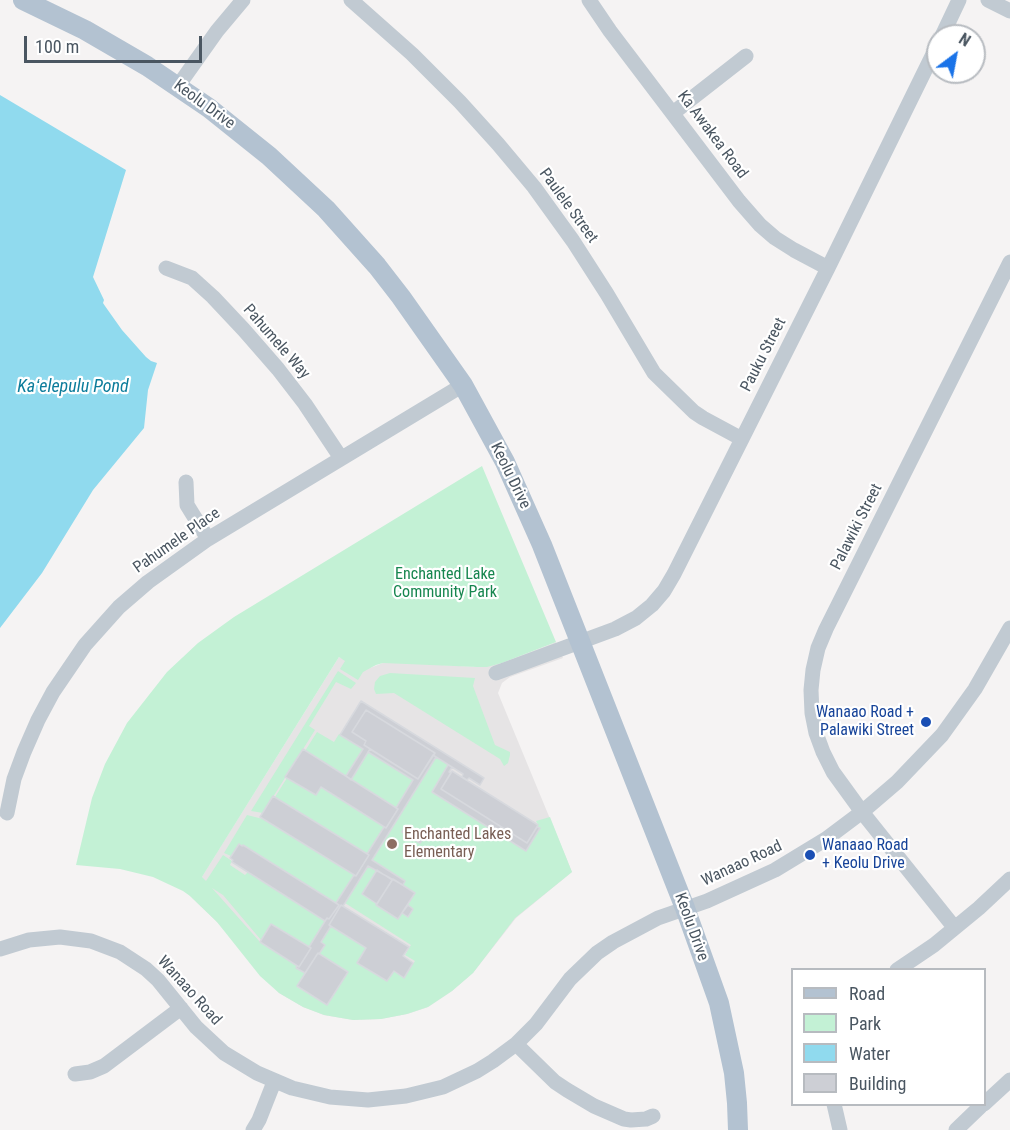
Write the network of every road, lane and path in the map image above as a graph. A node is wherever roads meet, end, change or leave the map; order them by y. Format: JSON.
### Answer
{"nodes":[{"id":1,"x":23,"y":0,"type":"edge"},
{"id":2,"x":243,"y":0,"type":"edge"},
{"id":3,"x":351,"y":0,"type":"edge"},
{"id":4,"x":589,"y":0,"type":"edge"},
{"id":5,"x":959,"y":0,"type":"edge"},
{"id":6,"x":988,"y":0,"type":"edge"},
{"id":7,"x":1010,"y":11,"type":"edge"},
{"id":8,"x":948,"y":24,"type":"edge"},
{"id":9,"x":746,"y":56,"type":"dead end"},
{"id":10,"x":926,"y":68,"type":"edge"},
{"id":11,"x":178,"y":86,"type":"junction"},
{"id":12,"x":673,"y":113,"type":"junction"},
{"id":13,"x":1010,"y":262,"type":"edge"},
{"id":14,"x":166,"y":268,"type":"dead end"},
{"id":15,"x":828,"y":268,"type":"junction"},
{"id":16,"x":463,"y":385,"type":"junction"},
{"id":17,"x":742,"y":439,"type":"junction"},
{"id":18,"x":341,"y":458,"type":"junction"},
{"id":19,"x":186,"y":482,"type":"dead end"},
{"id":20,"x":208,"y":538,"type":"junction"},
{"id":21,"x":1010,"y":628,"type":"edge"},
{"id":22,"x":580,"y":642,"type":"junction"},
{"id":23,"x":496,"y":673,"type":"dead end"},
{"id":24,"x":862,"y":812,"type":"junction"},
{"id":25,"x":7,"y":813,"type":"dead end"},
{"id":26,"x":1010,"y":879,"type":"edge"},
{"id":27,"x":685,"y":908,"type":"junction"},
{"id":28,"x":954,"y":927,"type":"junction"},
{"id":29,"x":0,"y":949,"type":"edge"},
{"id":30,"x":899,"y":968,"type":"edge"},
{"id":31,"x":181,"y":1008,"type":"junction"},
{"id":32,"x":516,"y":1044,"type":"junction"},
{"id":33,"x":75,"y":1074,"type":"dead end"},
{"id":34,"x":1010,"y":1080,"type":"edge"},
{"id":35,"x":274,"y":1082,"type":"junction"},
{"id":36,"x":986,"y":1102,"type":"edge"},
{"id":37,"x":834,"y":1106,"type":"edge"},
{"id":38,"x":982,"y":1106,"type":"edge"},
{"id":39,"x":653,"y":1116,"type":"dead end"},
{"id":40,"x":253,"y":1130,"type":"edge"},
{"id":41,"x":738,"y":1130,"type":"edge"},
{"id":42,"x":840,"y":1130,"type":"edge"},
{"id":43,"x":956,"y":1130,"type":"edge"}],
"edges":[{"from":1,"to":11,"type":"main road","name":"Keolu Drive"},
{"from":2,"to":11,"type":"street"},
{"from":3,"to":17,"type":"street","name":"Paulele Street"},
{"from":4,"to":12,"type":"street","name":"Ka Awakea Road"},
{"from":5,"to":8,"type":"street"},
{"from":6,"to":7,"type":"street"},
{"from":9,"to":12,"type":"street"},
{"from":10,"to":15,"type":"street","name":"Pauku Street"},
{"from":11,"to":16,"type":"main road","name":"Keolu Drive"},
{"from":12,"to":15,"type":"street","name":"Ka Awakea Road"},
{"from":13,"to":24,"type":"street","name":"Palawiki Street"},
{"from":14,"to":18,"type":"street","name":"Pahumele Way"},
{"from":15,"to":17,"type":"street","name":"Pauku Street"},
{"from":16,"to":18,"type":"street","name":"Pahumele Place"},
{"from":16,"to":22,"type":"main road","name":"Keolu Drive"},
{"from":17,"to":22,"type":"street","name":"Pauku Street"},
{"from":18,"to":20,"type":"street","name":"Pahumele Place"},
{"from":19,"to":20,"type":"street"},
{"from":20,"to":25,"type":"street","name":"Pahumele Place"},
{"from":21,"to":24,"type":"street","name":"Wanaao Road"},
{"from":22,"to":23,"type":"street","name":"Pauku Street"},
{"from":22,"to":27,"type":"main road","name":"Keolu Drive"},
{"from":24,"to":27,"type":"street","name":"Wanaao Road"},
{"from":24,"to":28,"type":"street","name":"Palawiki Street"},
{"from":26,"to":28,"type":"street"},
{"from":27,"to":32,"type":"street","name":"Wanaao Road"},
{"from":27,"to":41,"type":"main road","name":"Keolu Drive"},
{"from":28,"to":30,"type":"street"},
{"from":29,"to":31,"type":"street","name":"Wanaao Road"},
{"from":31,"to":33,"type":"street"},
{"from":31,"to":35,"type":"street","name":"Wanaao Road"},
{"from":32,"to":35,"type":"street","name":"Wanaao Road"},
{"from":32,"to":39,"type":"street"},
{"from":34,"to":36,"type":"street"},
{"from":35,"to":40,"type":"street"},
{"from":37,"to":42,"type":"street"},
{"from":38,"to":43,"type":"street"}]}
